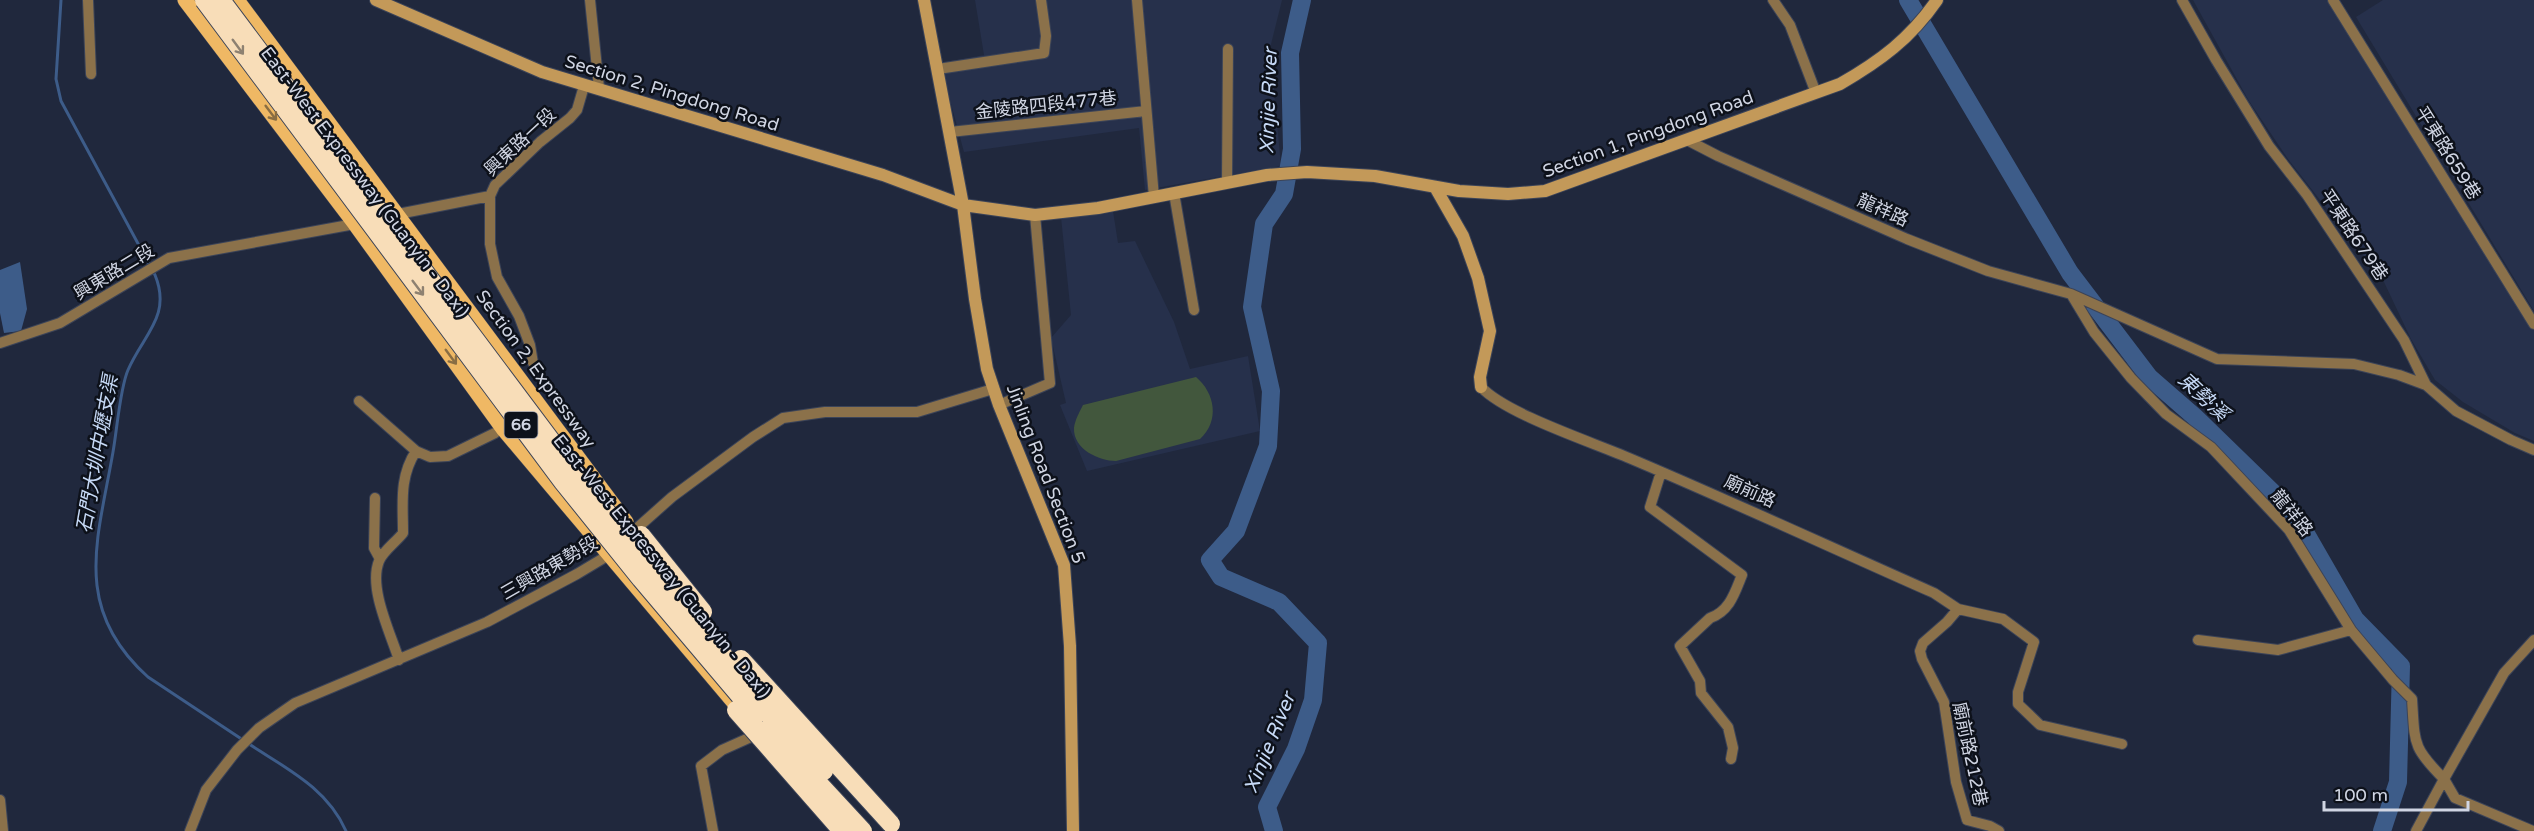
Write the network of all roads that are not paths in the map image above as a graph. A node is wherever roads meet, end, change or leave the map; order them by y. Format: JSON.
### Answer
{"nodes":[{"id":1,"x":88,"y":0,"type":"edge"},
{"id":2,"x":184,"y":0,"type":"edge"},
{"id":3,"x":204,"y":0,"type":"edge"},
{"id":4,"x":221,"y":0,"type":"edge"},
{"id":5,"x":237,"y":0,"type":"edge"},
{"id":6,"x":376,"y":0,"type":"edge"},
{"id":7,"x":591,"y":0,"type":"edge"},
{"id":8,"x":924,"y":0,"type":"edge"},
{"id":9,"x":1041,"y":0,"type":"edge"},
{"id":10,"x":1137,"y":0,"type":"edge"},
{"id":11,"x":1773,"y":0,"type":"edge"},
{"id":12,"x":1937,"y":0,"type":"edge"},
{"id":13,"x":2182,"y":0,"type":"edge"},
{"id":14,"x":2333,"y":0,"type":"edge"},
{"id":15,"x":1228,"y":49,"type":"dead end"},
{"id":16,"x":938,"y":69,"type":"junction"},
{"id":17,"x":91,"y":74,"type":"dead end"},
{"id":18,"x":584,"y":86,"type":"junction"},
{"id":19,"x":599,"y":88,"type":"junction"},
{"id":20,"x":1816,"y":93,"type":"junction"},
{"id":21,"x":1146,"y":111,"type":"junction"},
{"id":22,"x":950,"y":132,"type":"junction"},
{"id":23,"x":1687,"y":140,"type":"junction"},
{"id":24,"x":1227,"y":183,"type":"junction"},
{"id":25,"x":1435,"y":187,"type":"junction"},
{"id":26,"x":1174,"y":193,"type":"junction"},
{"id":27,"x":490,"y":196,"type":"junction"},
{"id":28,"x":1154,"y":197,"type":"junction"},
{"id":29,"x":963,"y":205,"type":"junction"},
{"id":30,"x":397,"y":214,"type":"junction"},
{"id":31,"x":1035,"y":215,"type":"junction"},
{"id":32,"x":355,"y":224,"type":"junction"},
{"id":33,"x":2071,"y":294,"type":"junction"},
{"id":34,"x":1194,"y":310,"type":"dead end"},
{"id":35,"x":2534,"y":324,"type":"edge"},
{"id":36,"x":0,"y":343,"type":"edge"},
{"id":37,"x":471,"y":346,"type":"junction"},
{"id":38,"x":533,"y":363,"type":"dead end"},
{"id":39,"x":2426,"y":385,"type":"junction"},
{"id":40,"x":1481,"y":387,"type":"joint"},
{"id":41,"x":993,"y":389,"type":"junction"},
{"id":42,"x":360,"y":401,"type":"dead end"},
{"id":43,"x":999,"y":405,"type":"junction"},
{"id":44,"x":495,"y":433,"type":"dead end"},
{"id":45,"x":2534,"y":450,"type":"edge"},
{"id":46,"x":416,"y":451,"type":"junction"},
{"id":47,"x":1661,"y":472,"type":"junction"},
{"id":48,"x":375,"y":498,"type":"dead end"},
{"id":49,"x":633,"y":532,"type":"junction"},
{"id":50,"x":607,"y":555,"type":"junction"},
{"id":51,"x":380,"y":559,"type":"junction"},
{"id":52,"x":1958,"y":609,"type":"junction"},
{"id":53,"x":2351,"y":630,"type":"junction"},
{"id":54,"x":2198,"y":640,"type":"dead end"},
{"id":55,"x":2534,"y":640,"type":"edge"},
{"id":56,"x":399,"y":660,"type":"junction"},
{"id":57,"x":751,"y":737,"type":"dead end"},
{"id":58,"x":2122,"y":744,"type":"dead end"},
{"id":59,"x":1731,"y":759,"type":"dead end"},
{"id":60,"x":2445,"y":778,"type":"junction"},
{"id":61,"x":0,"y":800,"type":"edge"},
{"id":62,"x":886,"y":829,"type":"edge"},
{"id":63,"x":3,"y":831,"type":"edge"},
{"id":64,"x":190,"y":831,"type":"edge"},
{"id":65,"x":713,"y":831,"type":"edge"},
{"id":66,"x":842,"y":831,"type":"edge"},
{"id":67,"x":849,"y":831,"type":"edge"},
{"id":68,"x":862,"y":831,"type":"edge"},
{"id":69,"x":1073,"y":831,"type":"edge"},
{"id":70,"x":1999,"y":831,"type":"edge"},
{"id":71,"x":2416,"y":831,"type":"edge"},
{"id":72,"x":2533,"y":831,"type":"edge"}],
"edges":[{"from":1,"to":17,"type":"street"},
{"from":2,"to":32,"type":"main road","number":"66","one_way":true},
{"from":3,"to":37,"type":"highway","name":"East-West Expressway (Guanyin - Daxi)","number":"66","one_way":true,"bridge":true},
{"from":4,"to":37,"type":"highway","name":"East-West Expressway (Guanyin - Daxi)","number":"66","bridge":true},
{"from":5,"to":30,"type":"main road","name":"Section 2, Expressway","number":"66"},
{"from":6,"to":18,"type":"street","name":"Section 2, Pingdong Road"},
{"from":7,"to":19,"type":"street"},
{"from":8,"to":16,"type":"street","name":"Jinling Road Section 5"},
{"from":9,"to":16,"type":"street"},
{"from":10,"to":21,"type":"street"},
{"from":11,"to":20,"type":"street"},
{"from":12,"to":20,"type":"street","name":"Section 1, Pingdong Road"},
{"from":13,"to":39,"type":"street","name":"平東路679巷"},
{"from":14,"to":35,"type":"street","name":"平東路659巷"},
{"from":15,"to":24,"type":"street"},
{"from":16,"to":22,"type":"street","name":"Jinling Road Section 5"},
{"from":18,"to":19,"type":"street","name":"Section 2, Pingdong Road"},
{"from":18,"to":27,"type":"street","name":"興東路一段"},
{"from":19,"to":29,"type":"street","name":"Section 2, Pingdong Road"},
{"from":20,"to":23,"type":"street","name":"Section 1, Pingdong Road"},
{"from":21,"to":22,"type":"street","name":"金陵路四段477巷"},
{"from":21,"to":28,"type":"street"},
{"from":22,"to":29,"type":"street","name":"Jinling Road Section 5"},
{"from":23,"to":25,"type":"street","name":"Section 1, Pingdong Road"},
{"from":23,"to":33,"type":"street","name":"龍祥路"},
{"from":24,"to":25,"type":"street","name":"Section 1, Pingdong Road"},
{"from":24,"to":26,"type":"street","name":"Section 1, Pingdong Road"},
{"from":25,"to":40,"type":"street","name":"廟前路"},
{"from":26,"to":28,"type":"street","name":"Section 1, Pingdong Road"},
{"from":26,"to":34,"type":"street"},
{"from":27,"to":30,"type":"street","name":"興東路一段"},
{"from":27,"to":38,"type":"street"},
{"from":28,"to":31,"type":"street","name":"Section 1, Pingdong Road"},
{"from":29,"to":31,"type":"street","name":"Section 1, Pingdong Road"},
{"from":29,"to":41,"type":"street","name":"Jinling Road Section 5"},
{"from":30,"to":32,"type":"street","name":"興東路一段"},
{"from":30,"to":49,"type":"main road","name":"Section 2, Expressway","number":"66"},
{"from":31,"to":43,"type":"street"},
{"from":32,"to":36,"type":"street","name":"興東路二段"},
{"from":32,"to":50,"type":"main road","number":"66","one_way":true},
{"from":33,"to":39,"type":"street","name":"龍祥路"},
{"from":33,"to":53,"type":"street","name":"龍祥路"},
{"from":37,"to":62,"type":"highway","bridge":true},
{"from":37,"to":66,"type":"highway","bridge":true},
{"from":37,"to":68,"type":"highway","name":"East-West Expressway (Guanyin - Daxi)","number":"66","bridge":true},
{"from":39,"to":45,"type":"street","name":"平東路679巷"},
{"from":40,"to":47,"type":"street","name":"廟前路"},
{"from":41,"to":43,"type":"street","name":"Jinling Road Section 5"},
{"from":41,"to":49,"type":"street","name":"三興路東勢段"},
{"from":42,"to":46,"type":"street"},
{"from":43,"to":69,"type":"street","name":"Jinling Road Section 5"},
{"from":44,"to":46,"type":"street"},
{"from":46,"to":51,"type":"street"},
{"from":47,"to":52,"type":"street","name":"廟前路"},
{"from":47,"to":59,"type":"street"},
{"from":48,"to":51,"type":"street"},
{"from":49,"to":50,"type":"street","name":"三興路東勢段"},
{"from":49,"to":62,"type":"main road","name":"Section 2, Expressway","number":"66"},
{"from":50,"to":56,"type":"street","name":"三興路東勢段"},
{"from":50,"to":67,"type":"main road","number":"66"},
{"from":51,"to":56,"type":"street"},
{"from":52,"to":58,"type":"street","name":"廟前路"},
{"from":52,"to":70,"type":"street","name":"廟前路212巷"},
{"from":53,"to":54,"type":"street"},
{"from":53,"to":60,"type":"street","name":"龍祥路"},
{"from":55,"to":60,"type":"street"},
{"from":56,"to":64,"type":"street","name":"三興路東勢段"},
{"from":57,"to":65,"type":"street"},
{"from":60,"to":71,"type":"street"},
{"from":60,"to":72,"type":"street","name":"龍祥路"},
{"from":61,"to":63,"type":"street"}]}
